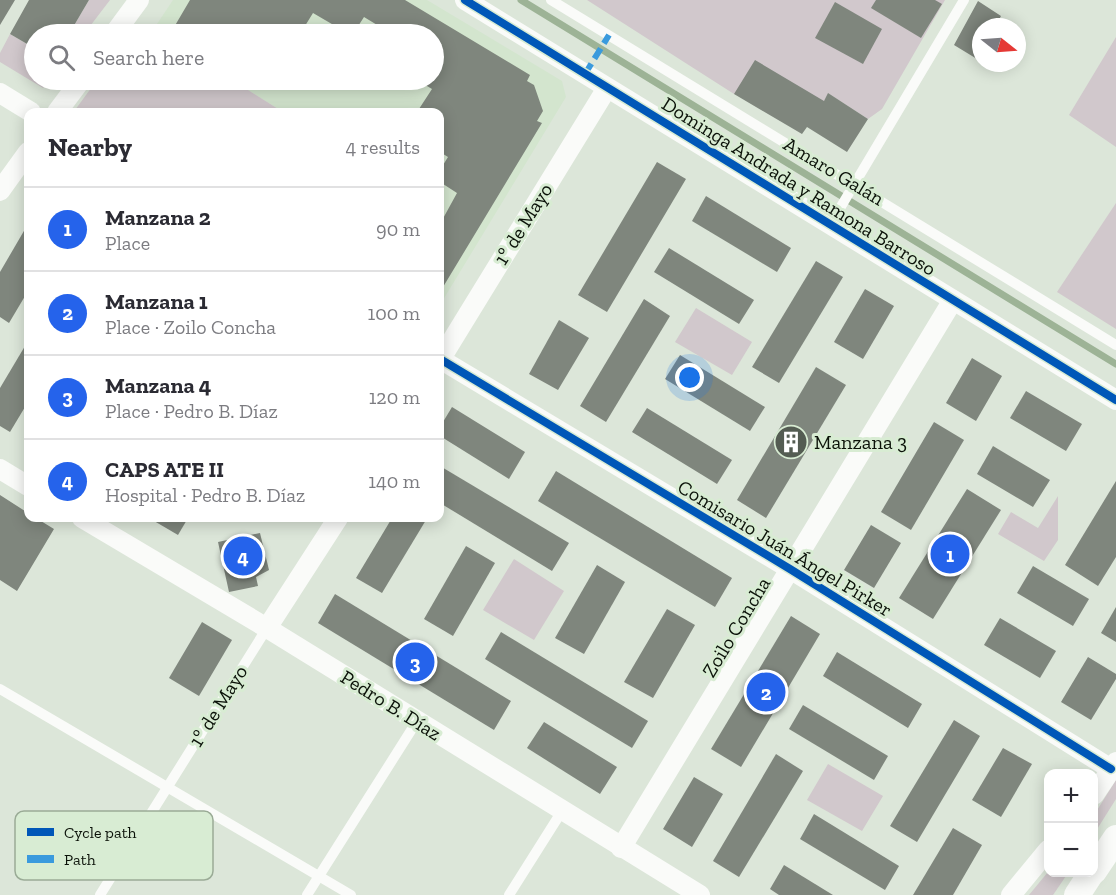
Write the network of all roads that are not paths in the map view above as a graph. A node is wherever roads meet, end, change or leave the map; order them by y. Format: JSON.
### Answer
{"nodes":[{"id":1,"x":139,"y":0,"type":"edge"},
{"id":2,"x":465,"y":0,"type":"edge"},
{"id":3,"x":551,"y":0,"type":"edge"},
{"id":4,"x":964,"y":0,"type":"edge"},
{"id":5,"x":121,"y":24,"type":"edge"},
{"id":6,"x":607,"y":88,"type":"junction"},
{"id":7,"x":74,"y":90,"type":"edge"},
{"id":8,"x":0,"y":93,"type":"edge"},
{"id":9,"x":24,"y":108,"type":"edge"},
{"id":10,"x":60,"y":108,"type":"edge"},
{"id":11,"x":24,"y":158,"type":"edge"},
{"id":12,"x":855,"y":184,"type":"junction"},
{"id":13,"x":0,"y":191,"type":"edge"},
{"id":14,"x":830,"y":225,"type":"junction"},
{"id":15,"x":953,"y":300,"type":"junction"},
{"id":16,"x":1116,"y":345,"type":"edge"},
{"id":17,"x":444,"y":353,"type":"edge"},
{"id":18,"x":444,"y":362,"type":"edge"},
{"id":19,"x":1116,"y":400,"type":"edge"},
{"id":20,"x":0,"y":469,"type":"edge"},
{"id":21,"x":24,"y":484,"type":"edge"},
{"id":22,"x":89,"y":522,"type":"edge"},
{"id":23,"x":335,"y":522,"type":"edge"},
{"id":24,"x":790,"y":569,"type":"junction"},
{"id":25,"x":267,"y":628,"type":"junction"},
{"id":26,"x":0,"y":689,"type":"edge"},
{"id":27,"x":417,"y":721,"type":"junction"},
{"id":28,"x":1114,"y":765,"type":"edge"},
{"id":29,"x":168,"y":788,"type":"junction"},
{"id":30,"x":1098,"y":789,"type":"edge"},
{"id":31,"x":153,"y":811,"type":"edge"},
{"id":32,"x":208,"y":811,"type":"edge"},
{"id":33,"x":562,"y":811,"type":"junction"},
{"id":34,"x":213,"y":814,"type":"edge"},
{"id":35,"x":1116,"y":838,"type":"edge"},
{"id":36,"x":621,"y":848,"type":"junction"},
{"id":37,"x":1044,"y":855,"type":"edge"},
{"id":38,"x":1098,"y":865,"type":"edge"},
{"id":39,"x":319,"y":875,"type":"junction"},
{"id":40,"x":1090,"y":877,"type":"edge"},
{"id":41,"x":110,"y":880,"type":"edge"},
{"id":42,"x":100,"y":895,"type":"edge"},
{"id":43,"x":307,"y":895,"type":"edge"},
{"id":44,"x":351,"y":895,"type":"edge"},
{"id":45,"x":509,"y":895,"type":"edge"},
{"id":46,"x":700,"y":895,"type":"edge"},
{"id":47,"x":1011,"y":895,"type":"edge"},
{"id":48,"x":1077,"y":895,"type":"edge"}],
"edges":[{"from":1,"to":5,"type":"street"},
{"from":2,"to":6,"type":"street","name":"Dominga Andrada y Ramona Barroso"},
{"from":3,"to":12,"type":"lane","name":"Amaro Galán"},
{"from":4,"to":12,"type":"lane"},
{"from":6,"to":14,"type":"street","name":"Dominga Andrada y Ramona Barroso"},
{"from":6,"to":17,"type":"street","name":"1º de Mayo"},
{"from":7,"to":10,"type":"street"},
{"from":8,"to":9,"type":"street"},
{"from":11,"to":13,"type":"street"},
{"from":12,"to":14,"type":"lane"},
{"from":12,"to":16,"type":"lane","name":"Amaro Galán"},
{"from":14,"to":15,"type":"street","name":"Dominga Andrada y Ramona Barroso"},
{"from":15,"to":19,"type":"street","name":"Dominga Andrada y Ramona Barroso"},
{"from":15,"to":24,"type":"street","name":"Zoilo Concha"},
{"from":18,"to":24,"type":"street","name":"Comisario Juán Ángel Pirker"},
{"from":20,"to":21,"type":"street"},
{"from":22,"to":25,"type":"street","name":"Pedro B. Díaz"},
{"from":23,"to":25,"type":"street","name":"1º de Mayo"},
{"from":24,"to":28,"type":"street","name":"Comisario Juán Ángel Pirker"},
{"from":24,"to":36,"type":"street","name":"Zoilo Concha"},
{"from":25,"to":27,"type":"street","name":"Pedro B. Díaz"},
{"from":25,"to":29,"type":"lane","name":"1º de Mayo"},
{"from":26,"to":29,"type":"lane"},
{"from":27,"to":33,"type":"street","name":"Pedro B. Díaz"},
{"from":27,"to":39,"type":"lane"},
{"from":28,"to":30,"type":"street"},
{"from":29,"to":31,"type":"lane","name":"1º de Mayo"},
{"from":29,"to":32,"type":"lane"},
{"from":33,"to":36,"type":"street","name":"Pedro B. Díaz"},
{"from":33,"to":45,"type":"lane"},
{"from":34,"to":39,"type":"lane"},
{"from":35,"to":38,"type":"street"},
{"from":36,"to":46,"type":"street","name":"Pedro B. Díaz"},
{"from":37,"to":47,"type":"street"},
{"from":39,"to":43,"type":"lane"},
{"from":39,"to":44,"type":"lane"},
{"from":40,"to":48,"type":"street"},
{"from":41,"to":42,"type":"lane","name":"1º de Mayo"}]}
